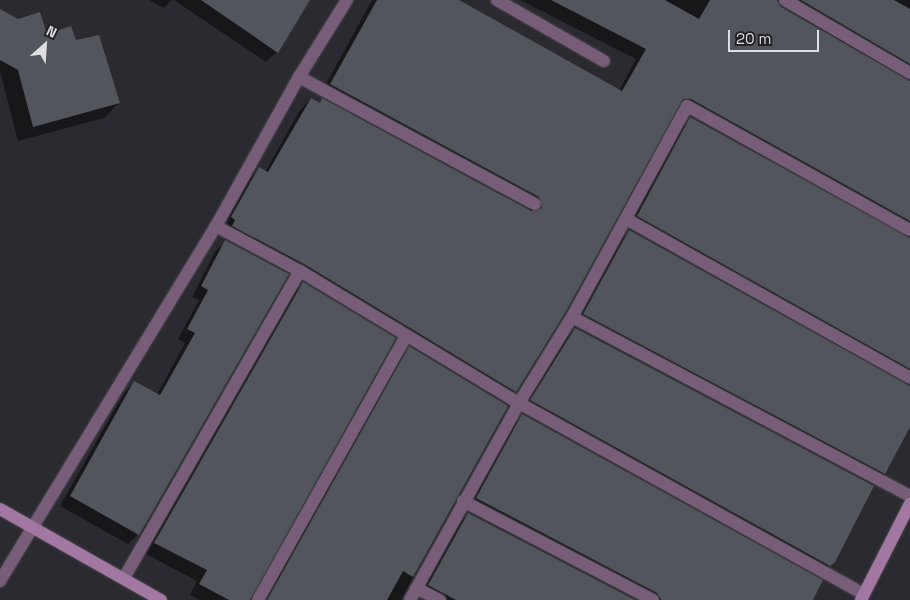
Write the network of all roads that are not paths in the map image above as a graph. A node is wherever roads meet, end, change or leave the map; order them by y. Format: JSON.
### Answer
{"nodes":[{"id":1,"x":347,"y":0,"type":"edge"},
{"id":2,"x":497,"y":0,"type":"edge"},
{"id":3,"x":785,"y":0,"type":"edge"},
{"id":4,"x":604,"y":61,"type":"dead end"},
{"id":5,"x":910,"y":72,"type":"edge"},
{"id":6,"x":299,"y":77,"type":"junction"},
{"id":7,"x":535,"y":204,"type":"dead end"},
{"id":8,"x":626,"y":219,"type":"junction"},
{"id":9,"x":216,"y":226,"type":"junction"},
{"id":10,"x":910,"y":230,"type":"edge"},
{"id":11,"x":300,"y":271,"type":"junction"},
{"id":12,"x":572,"y":317,"type":"junction"},
{"id":13,"x":406,"y":336,"type":"junction"},
{"id":14,"x":910,"y":378,"type":"edge"},
{"id":15,"x":519,"y":403,"type":"junction"},
{"id":16,"x":910,"y":496,"type":"edge"},
{"id":17,"x":463,"y":500,"type":"junction"},
{"id":18,"x":910,"y":504,"type":"edge"},
{"id":19,"x":0,"y":509,"type":"edge"},
{"id":20,"x":33,"y":527,"type":"junction"},
{"id":21,"x":124,"y":578,"type":"junction"},
{"id":22,"x":0,"y":582,"type":"edge"},
{"id":23,"x":416,"y":588,"type":"junction"},
{"id":24,"x":862,"y":597,"type":"edge"},
{"id":25,"x":161,"y":600,"type":"edge"},
{"id":26,"x":258,"y":600,"type":"edge"},
{"id":27,"x":410,"y":600,"type":"edge"},
{"id":28,"x":440,"y":600,"type":"edge"},
{"id":29,"x":653,"y":600,"type":"edge"}],
"edges":[{"from":1,"to":6,"type":"street"},
{"from":2,"to":4,"type":"street"},
{"from":3,"to":5,"type":"street"},
{"from":6,"to":7,"type":"street"},
{"from":6,"to":9,"type":"street"},
{"from":8,"to":10,"type":"street"},
{"from":8,"to":12,"type":"street"},
{"from":8,"to":14,"type":"street"},
{"from":9,"to":11,"type":"street"},
{"from":9,"to":20,"type":"street"},
{"from":11,"to":13,"type":"street"},
{"from":11,"to":21,"type":"street"},
{"from":12,"to":15,"type":"street"},
{"from":12,"to":16,"type":"street"},
{"from":13,"to":15,"type":"street"},
{"from":13,"to":26,"type":"street"},
{"from":15,"to":17,"type":"street"},
{"from":15,"to":24,"type":"street"},
{"from":17,"to":23,"type":"street"},
{"from":17,"to":29,"type":"street"},
{"from":18,"to":24,"type":"street"},
{"from":19,"to":20,"type":"street"},
{"from":20,"to":21,"type":"street"},
{"from":20,"to":22,"type":"street"},
{"from":21,"to":25,"type":"street"},
{"from":23,"to":27,"type":"street"},
{"from":23,"to":28,"type":"street"}]}
